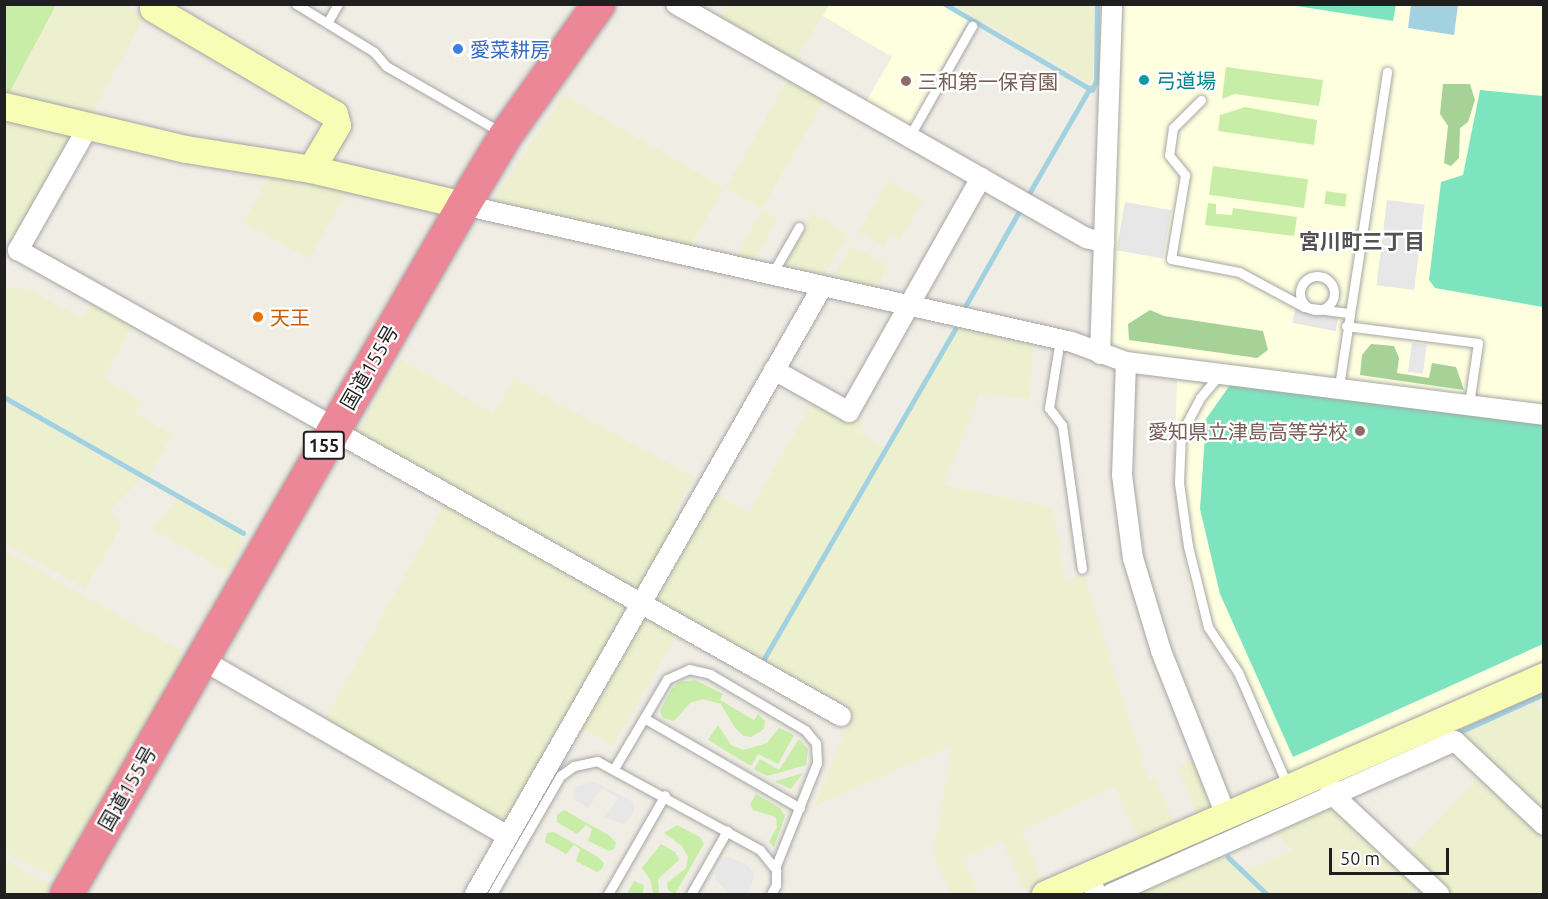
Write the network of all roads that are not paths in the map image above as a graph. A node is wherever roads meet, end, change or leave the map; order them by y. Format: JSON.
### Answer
{"nodes":[{"id":1,"x":296,"y":4,"type":"edge"},
{"id":2,"x":338,"y":4,"type":"edge"},
{"id":3,"x":598,"y":4,"type":"edge"},
{"id":4,"x":676,"y":4,"type":"edge"},
{"id":5,"x":1112,"y":4,"type":"edge"},
{"id":6,"x":148,"y":6,"type":"edge"},
{"id":7,"x":327,"y":23,"type":"junction"},
{"id":8,"x":972,"y":26,"type":"dead end"},
{"id":9,"x":1387,"y":72,"type":"dead end"},
{"id":10,"x":1201,"y":100,"type":"dead end"},
{"id":11,"x":4,"y":106,"type":"edge"},
{"id":12,"x":88,"y":127,"type":"junction"},
{"id":13,"x":505,"y":135,"type":"junction"},
{"id":14,"x":909,"y":137,"type":"junction"},
{"id":15,"x":311,"y":169,"type":"junction"},
{"id":16,"x":981,"y":178,"type":"junction"},
{"id":17,"x":463,"y":205,"type":"junction"},
{"id":18,"x":799,"y":227,"type":"dead end"},
{"id":19,"x":1104,"y":243,"type":"junction"},
{"id":20,"x":771,"y":275,"type":"junction"},
{"id":21,"x":822,"y":287,"type":"junction"},
{"id":22,"x":909,"y":306,"type":"junction"},
{"id":23,"x":1348,"y":313,"type":"junction"},
{"id":24,"x":1347,"y":326,"type":"junction"},
{"id":25,"x":1060,"y":339,"type":"junction"},
{"id":26,"x":1100,"y":354,"type":"junction"},
{"id":27,"x":1126,"y":362,"type":"junction"},
{"id":28,"x":774,"y":370,"type":"junction"},
{"id":29,"x":1221,"y":372,"type":"junction"},
{"id":30,"x":1339,"y":386,"type":"junction"},
{"id":31,"x":1469,"y":404,"type":"junction"},
{"id":32,"x":1544,"y":415,"type":"edge"},
{"id":33,"x":334,"y":429,"type":"junction"},
{"id":34,"x":1083,"y":569,"type":"dead end"},
{"id":35,"x":639,"y":603,"type":"junction"},
{"id":36,"x":201,"y":659,"type":"junction"},
{"id":37,"x":1544,"y":676,"type":"edge"},
{"id":38,"x":841,"y":716,"type":"dead end"},
{"id":39,"x":644,"y":718,"type":"junction"},
{"id":40,"x":615,"y":767,"type":"junction"},
{"id":41,"x":1330,"y":787,"type":"junction"},
{"id":42,"x":1289,"y":788,"type":"junction"},
{"id":43,"x":665,"y":795,"type":"junction"},
{"id":44,"x":800,"y":808,"type":"junction"},
{"id":45,"x":1226,"y":815,"type":"junction"},
{"id":46,"x":1544,"y":825,"type":"edge"},
{"id":47,"x":727,"y":831,"type":"junction"},
{"id":48,"x":507,"y":836,"type":"junction"},
{"id":49,"x":775,"y":868,"type":"junction"},
{"id":50,"x":1097,"y":888,"type":"edge"},
{"id":51,"x":496,"y":893,"type":"edge"},
{"id":52,"x":66,"y":894,"type":"edge"},
{"id":53,"x":475,"y":894,"type":"edge"},
{"id":54,"x":608,"y":894,"type":"edge"},
{"id":55,"x":691,"y":894,"type":"edge"},
{"id":56,"x":771,"y":894,"type":"edge"},
{"id":57,"x":1045,"y":894,"type":"edge"},
{"id":58,"x":1439,"y":894,"type":"edge"}],
"edges":[{"from":1,"to":7,"type":"lane"},
{"from":2,"to":7,"type":"lane"},
{"from":3,"to":13,"type":"highway","name":"国道155号","number":"155"},
{"from":4,"to":14,"type":"street"},
{"from":5,"to":19,"type":"street"},
{"from":6,"to":15,"type":"street"},
{"from":7,"to":13,"type":"lane"},
{"from":8,"to":14,"type":"lane"},
{"from":9,"to":23,"type":"lane"},
{"from":10,"to":23,"type":"lane"},
{"from":11,"to":12,"type":"street"},
{"from":12,"to":15,"type":"street"},
{"from":12,"to":33,"type":"street"},
{"from":13,"to":17,"type":"highway","name":"国道155号","number":"155"},
{"from":14,"to":16,"type":"street"},
{"from":15,"to":17,"type":"street"},
{"from":16,"to":19,"type":"street"},
{"from":16,"to":22,"type":"street"},
{"from":17,"to":20,"type":"street"},
{"from":17,"to":33,"type":"highway","name":"国道155号","number":"155"},
{"from":18,"to":20,"type":"lane"},
{"from":19,"to":26,"type":"street"},
{"from":20,"to":21,"type":"street"},
{"from":21,"to":22,"type":"street"},
{"from":21,"to":28,"type":"street"},
{"from":22,"to":25,"type":"street"},
{"from":22,"to":28,"type":"street"},
{"from":23,"to":24,"type":"lane"},
{"from":24,"to":30,"type":"lane"},
{"from":24,"to":31,"type":"lane"},
{"from":25,"to":26,"type":"street"},
{"from":25,"to":34,"type":"lane"},
{"from":26,"to":27,"type":"street"},
{"from":27,"to":29,"type":"street"},
{"from":27,"to":45,"type":"street"},
{"from":28,"to":35,"type":"street"},
{"from":29,"to":30,"type":"street"},
{"from":29,"to":42,"type":"lane"},
{"from":30,"to":31,"type":"street"},
{"from":31,"to":32,"type":"street"},
{"from":33,"to":35,"type":"street"},
{"from":33,"to":36,"type":"highway","name":"国道155号","number":"155"},
{"from":35,"to":38,"type":"street"},
{"from":35,"to":48,"type":"street"},
{"from":36,"to":48,"type":"street"},
{"from":36,"to":52,"type":"highway","name":"国道155号","number":"155"},
{"from":37,"to":41,"type":"street"},
{"from":39,"to":40,"type":"lane"},
{"from":39,"to":44,"type":"lane"},
{"from":39,"to":44,"type":"lane"},
{"from":40,"to":43,"type":"lane"},
{"from":40,"to":51,"type":"lane"},
{"from":41,"to":42,"type":"street"},
{"from":41,"to":46,"type":"street"},
{"from":41,"to":50,"type":"street"},
{"from":41,"to":58,"type":"street"},
{"from":42,"to":45,"type":"street"},
{"from":43,"to":47,"type":"lane"},
{"from":43,"to":54,"type":"lane"},
{"from":44,"to":49,"type":"lane"},
{"from":45,"to":50,"type":"street"},
{"from":47,"to":49,"type":"lane"},
{"from":47,"to":55,"type":"lane"},
{"from":48,"to":53,"type":"street"},
{"from":49,"to":56,"type":"lane"},
{"from":50,"to":57,"type":"street"}]}
